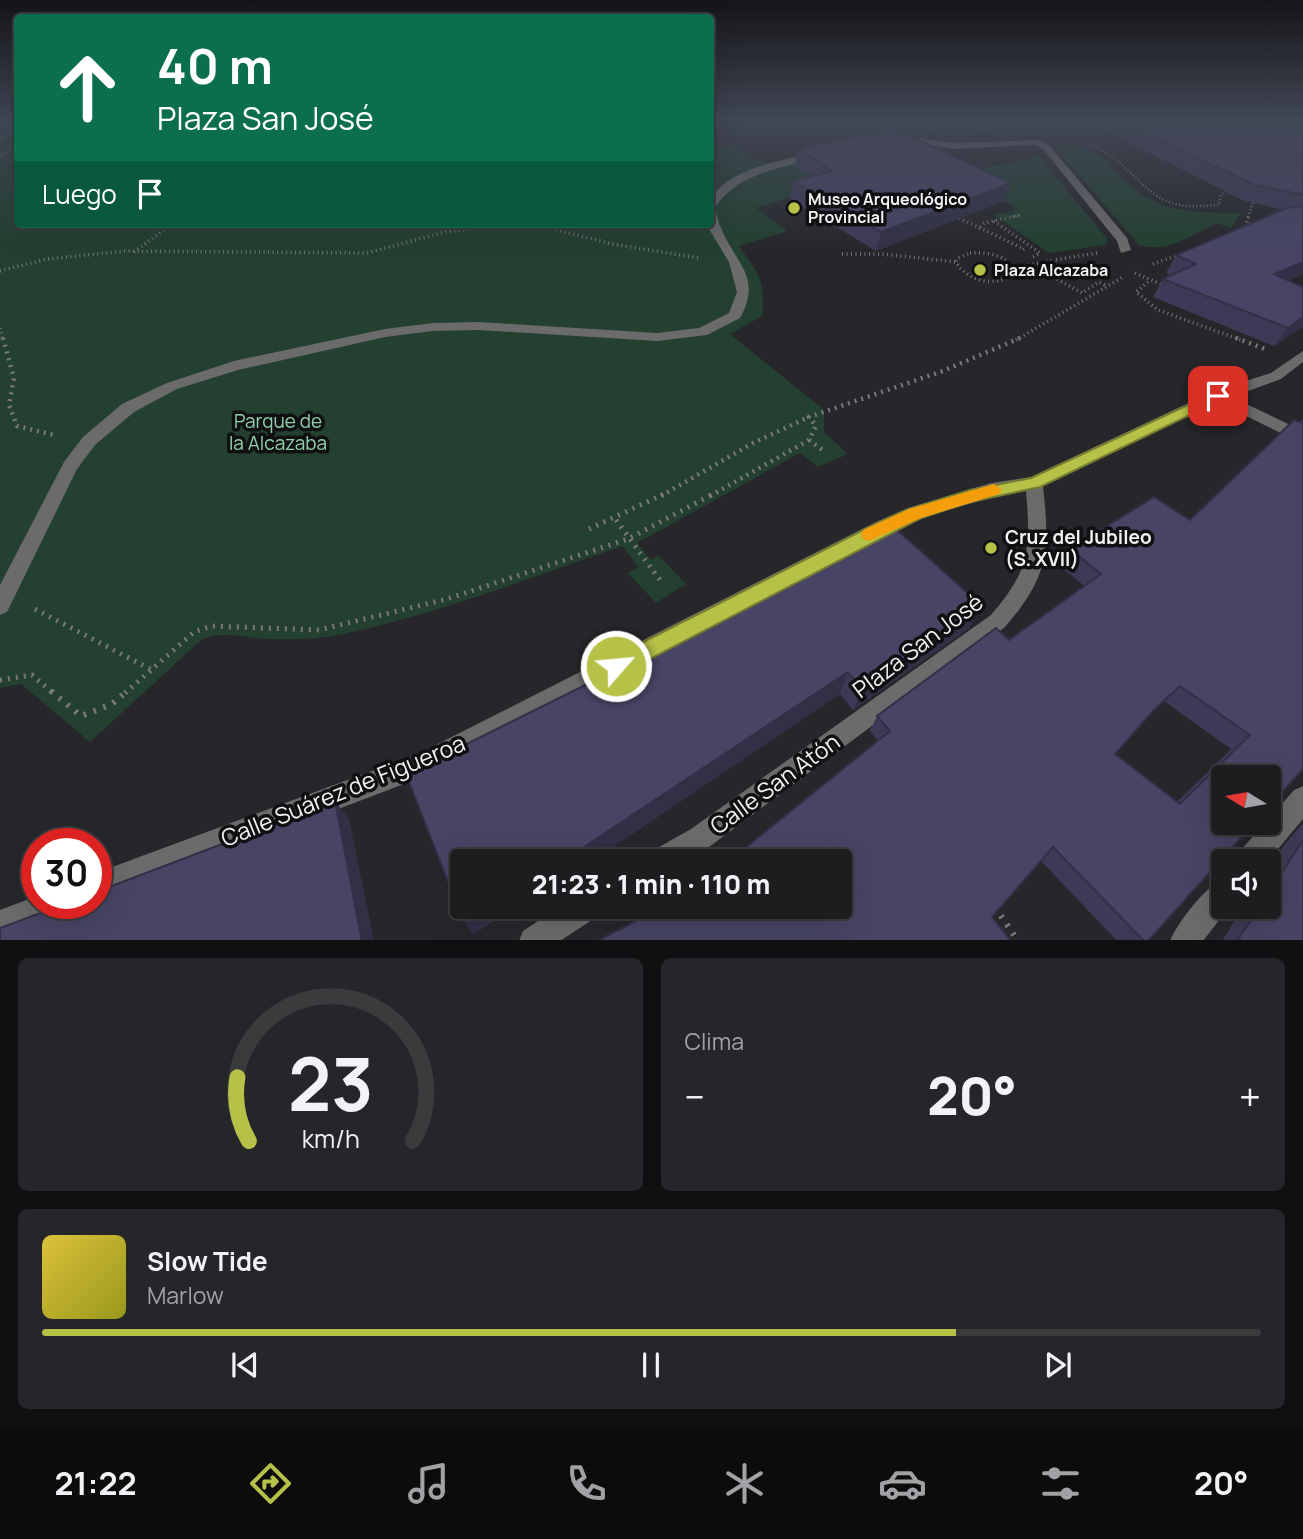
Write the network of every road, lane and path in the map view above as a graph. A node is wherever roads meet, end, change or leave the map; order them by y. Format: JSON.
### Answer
{"nodes":[{"id":1,"x":788,"y":163,"type":"edge"},
{"id":2,"x":1059,"y":163,"type":"edge"},
{"id":3,"x":1115,"y":163,"type":"edge"},
{"id":4,"x":1236,"y":183,"type":"edge"},
{"id":5,"x":1259,"y":190,"type":"edge"},
{"id":6,"x":714,"y":200,"type":"edge"},
{"id":7,"x":946,"y":212,"type":"edge"},
{"id":8,"x":1021,"y":215,"type":"dead end"},
{"id":9,"x":994,"y":221,"type":"junction"},
{"id":10,"x":714,"y":225,"type":"edge"},
{"id":11,"x":167,"y":228,"type":"edge"},
{"id":12,"x":472,"y":228,"type":"edge"},
{"id":13,"x":550,"y":228,"type":"edge"},
{"id":14,"x":980,"y":228,"type":"junction"},
{"id":15,"x":1244,"y":231,"type":"edge"},
{"id":16,"x":1125,"y":250,"type":"dead end"},
{"id":17,"x":1021,"y":251,"type":"dead end"},
{"id":18,"x":1189,"y":251,"type":"edge"},
{"id":19,"x":134,"y":252,"type":"junction"},
{"id":20,"x":842,"y":254,"type":"dead end"},
{"id":21,"x":1032,"y":257,"type":"dead end"},
{"id":22,"x":1064,"y":257,"type":"dead end"},
{"id":23,"x":1054,"y":260,"type":"junction"},
{"id":24,"x":735,"y":262,"type":"junction"},
{"id":25,"x":956,"y":262,"type":"junction"},
{"id":26,"x":1175,"y":266,"type":"edge"},
{"id":27,"x":1015,"y":268,"type":"junction"},
{"id":28,"x":0,"y":271,"type":"edge"},
{"id":29,"x":1148,"y":282,"type":"dead end"},
{"id":30,"x":1108,"y":286,"type":"junction"},
{"id":31,"x":1172,"y":289,"type":"edge"},
{"id":32,"x":0,"y":328,"type":"edge"},
{"id":33,"x":1299,"y":358,"type":"edge"},
{"id":34,"x":1218,"y":396,"type":"junction"},
{"id":35,"x":809,"y":417,"type":"junction"},
{"id":36,"x":1303,"y":438,"type":"edge"},
{"id":37,"x":809,"y":440,"type":"junction"},
{"id":38,"x":89,"y":441,"type":"junction"},
{"id":39,"x":825,"y":452,"type":"dead end"},
{"id":40,"x":1034,"y":483,"type":"junction"},
{"id":41,"x":616,"y":520,"type":"junction"},
{"id":42,"x":589,"y":529,"type":"dead end"},
{"id":43,"x":628,"y":539,"type":"junction"},
{"id":44,"x":663,"y":584,"type":"dead end"},
{"id":45,"x":0,"y":607,"type":"edge"},
{"id":46,"x":33,"y":608,"type":"dead end"},
{"id":47,"x":152,"y":670,"type":"junction"},
{"id":48,"x":0,"y":680,"type":"edge"},
{"id":49,"x":852,"y":728,"type":"joint"},
{"id":50,"x":1303,"y":799,"type":"edge"},
{"id":51,"x":682,"y":849,"type":"edge"},
{"id":52,"x":1260,"y":849,"type":"edge"},
{"id":53,"x":112,"y":881,"type":"edge"},
{"id":54,"x":989,"y":900,"type":"edge"},
{"id":55,"x":1211,"y":907,"type":"edge"},
{"id":56,"x":21,"y":916,"type":"edge"},
{"id":57,"x":567,"y":919,"type":"edge"},
{"id":58,"x":0,"y":924,"type":"edge"},
{"id":59,"x":533,"y":940,"type":"edge"},
{"id":60,"x":1018,"y":940,"type":"edge"},
{"id":61,"x":1184,"y":940,"type":"edge"}],
"edges":[{"from":1,"to":6,"type":"street"},
{"from":2,"to":16,"type":"street"},
{"from":3,"to":4,"type":"path"},
{"from":5,"to":15,"type":"path"},
{"from":7,"to":14,"type":"path"},
{"from":8,"to":9,"type":"path"},
{"from":9,"to":14,"type":"path"},
{"from":9,"to":21,"type":"path"},
{"from":10,"to":24,"type":"street"},
{"from":11,"to":19,"type":"path"},
{"from":12,"to":19,"type":"path"},
{"from":13,"to":24,"type":"path"},
{"from":14,"to":17,"type":"path"},
{"from":18,"to":26,"type":"path"},
{"from":19,"to":28,"type":"path"},
{"from":20,"to":25,"type":"path"},
{"from":22,"to":23,"type":"path"},
{"from":23,"to":27,"type":"path"},
{"from":23,"to":30,"type":"path"},
{"from":24,"to":38,"type":"street"},
{"from":25,"to":27,"type":"path"},
{"from":25,"to":27,"type":"path"},
{"from":29,"to":33,"type":"path"},
{"from":30,"to":31,"type":"path"},
{"from":30,"to":35,"type":"path"},
{"from":32,"to":38,"type":"path"},
{"from":33,"to":34,"type":"street"},
{"from":34,"to":36,"type":"street"},
{"from":34,"to":40,"type":"street"},
{"from":35,"to":37,"type":"path"},
{"from":35,"to":41,"type":"path"},
{"from":37,"to":39,"type":"path"},
{"from":37,"to":43,"type":"path"},
{"from":38,"to":45,"type":"street"},
{"from":40,"to":49,"type":"street","name":"Plaza San José"},
{"from":40,"to":53,"type":"street","name":"Calle Suárez de Figueroa"},
{"from":41,"to":42,"type":"path"},
{"from":41,"to":43,"type":"path"},
{"from":43,"to":44,"type":"path"},
{"from":43,"to":47,"type":"path"},
{"from":46,"to":47,"type":"path"},
{"from":47,"to":48,"type":"path"},
{"from":49,"to":51,"type":"street","name":"Calle San Atón"},
{"from":50,"to":52,"type":"street"},
{"from":54,"to":60,"type":"path"},
{"from":55,"to":61,"type":"street"},
{"from":56,"to":58,"type":"street"},
{"from":57,"to":59,"type":"street"}]}
